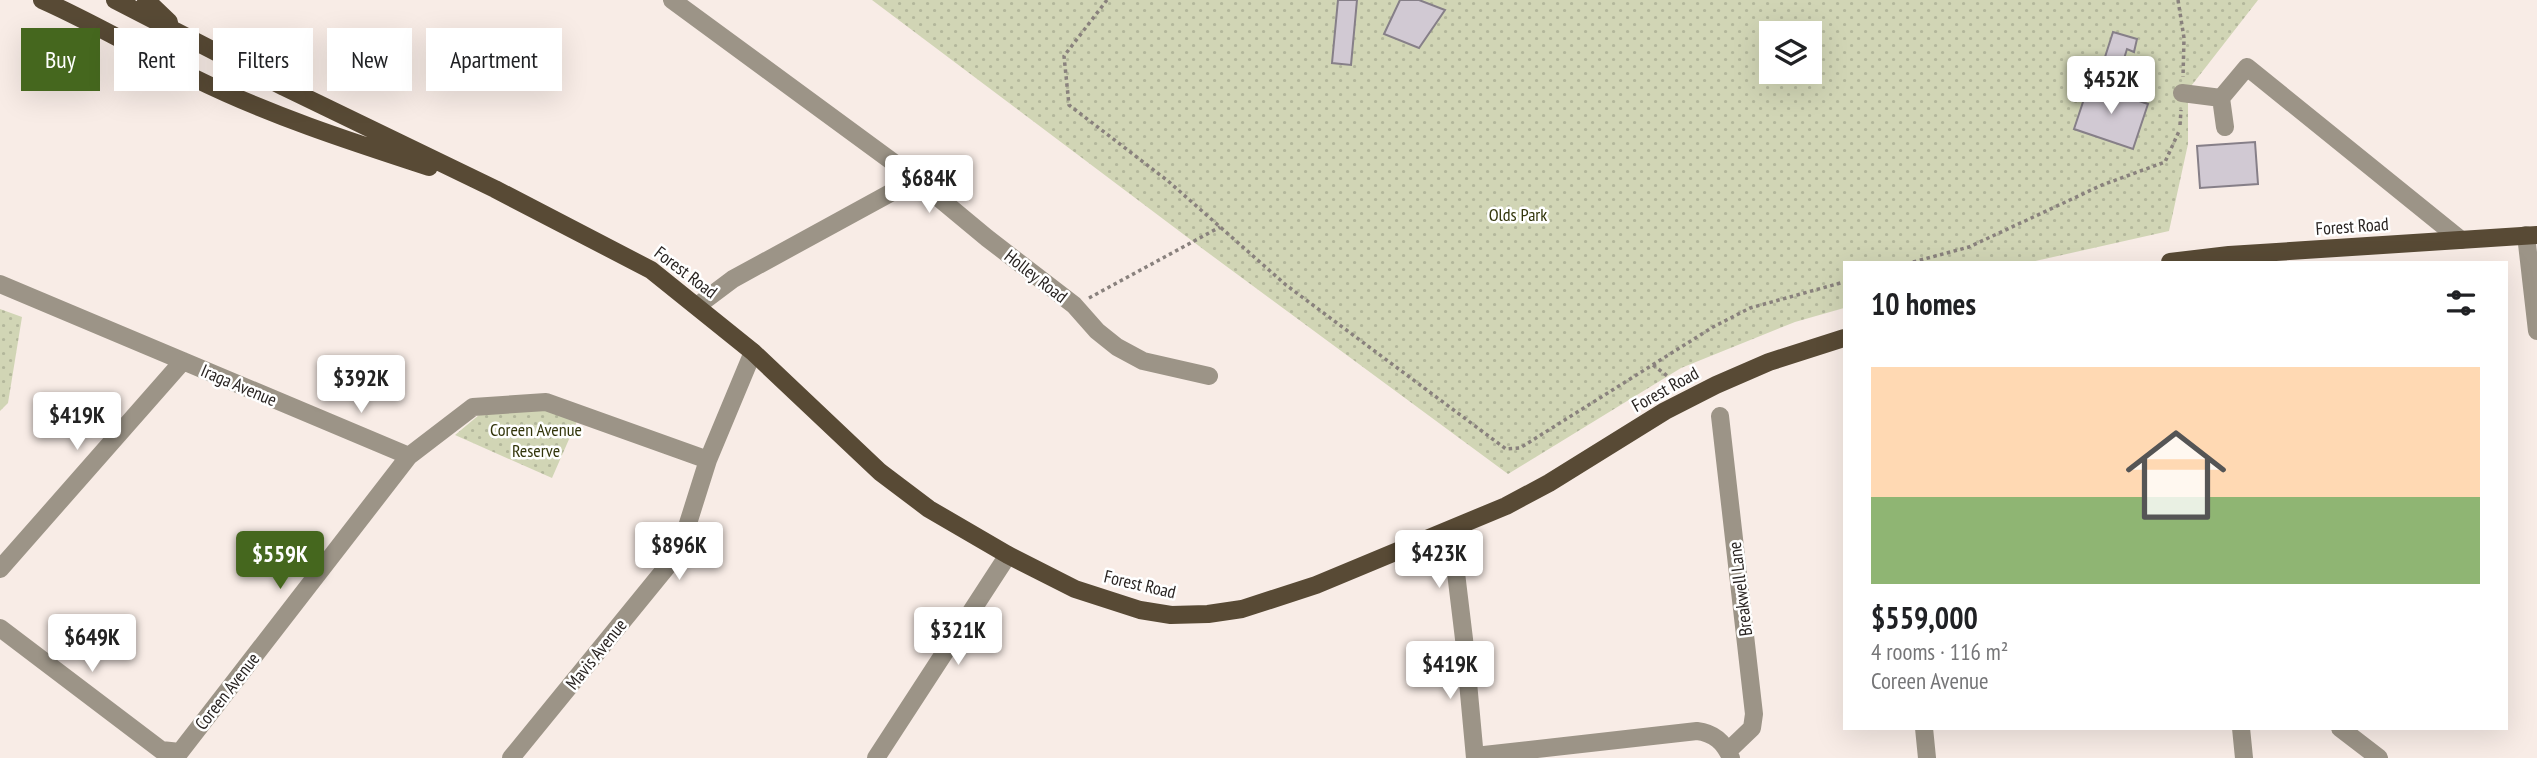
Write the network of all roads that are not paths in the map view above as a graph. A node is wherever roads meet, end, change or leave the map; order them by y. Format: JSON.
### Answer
{"nodes":[{"id":1,"x":115,"y":0,"type":"edge"},
{"id":2,"x":146,"y":0,"type":"edge"},
{"id":3,"x":672,"y":0,"type":"edge"},
{"id":4,"x":49,"y":1,"type":"edge"},
{"id":5,"x":167,"y":28,"type":"edge"},
{"id":6,"x":175,"y":28,"type":"edge"},
{"id":7,"x":199,"y":44,"type":"edge"},
{"id":8,"x":2182,"y":93,"type":"road end"},
{"id":9,"x":2221,"y":98,"type":"junction"},
{"id":10,"x":2225,"y":127,"type":"dead end"},
{"id":11,"x":916,"y":179,"type":"junction"},
{"id":12,"x":495,"y":189,"type":"junction"},
{"id":13,"x":2531,"y":235,"type":"edge"},
{"id":14,"x":2461,"y":240,"type":"junction"},
{"id":15,"x":2189,"y":261,"type":"edge"},
{"id":16,"x":0,"y":284,"type":"edge"},
{"id":17,"x":697,"y":306,"type":"junction"},
{"id":18,"x":2537,"y":331,"type":"edge"},
{"id":19,"x":1843,"y":338,"type":"edge"},
{"id":20,"x":753,"y":352,"type":"junction"},
{"id":21,"x":183,"y":361,"type":"junction"},
{"id":22,"x":1209,"y":376,"type":"dead end"},
{"id":23,"x":1720,"y":416,"type":"dead end"},
{"id":24,"x":409,"y":456,"type":"junction"},
{"id":25,"x":708,"y":460,"type":"junction"},
{"id":26,"x":1448,"y":532,"type":"junction"},
{"id":27,"x":1007,"y":555,"type":"junction"},
{"id":28,"x":0,"y":569,"type":"edge"},
{"id":29,"x":0,"y":628,"type":"edge"},
{"id":30,"x":1924,"y":730,"type":"edge"},
{"id":31,"x":2241,"y":730,"type":"edge"},
{"id":32,"x":2343,"y":730,"type":"edge"},
{"id":33,"x":1729,"y":754,"type":"edge"},
{"id":34,"x":1475,"y":757,"type":"edge"},
{"id":35,"x":511,"y":758,"type":"edge"},
{"id":36,"x":876,"y":758,"type":"edge"},
{"id":37,"x":1927,"y":758,"type":"edge"},
{"id":38,"x":2244,"y":758,"type":"edge"},
{"id":39,"x":2379,"y":758,"type":"edge"}],
"edges":[{"from":1,"to":5,"type":"main road","name":"Forest Road"},
{"from":2,"to":6,"type":"main road"},
{"from":3,"to":11,"type":"street","name":"Holley Road"},
{"from":4,"to":12,"type":"main road","name":"Forest Road"},
{"from":7,"to":12,"type":"main road","name":"Forest Road"},
{"from":8,"to":9,"type":"street"},
{"from":9,"to":10,"type":"street"},
{"from":9,"to":14,"type":"street"},
{"from":11,"to":17,"type":"street"},
{"from":11,"to":22,"type":"street","name":"Holley Road"},
{"from":12,"to":17,"type":"main road","name":"Forest Road"},
{"from":13,"to":14,"type":"main road","name":"Forest Road"},
{"from":13,"to":18,"type":"street"},
{"from":14,"to":15,"type":"main road","name":"Forest Road"},
{"from":16,"to":21,"type":"street","name":"Iraga Avenue"},
{"from":17,"to":20,"type":"main road","name":"Forest Road"},
{"from":19,"to":26,"type":"main road","name":"Forest Road"},
{"from":20,"to":25,"type":"street","name":"Mavis Avenue"},
{"from":20,"to":27,"type":"main road","name":"Forest Road"},
{"from":21,"to":24,"type":"street","name":"Iraga Avenue"},
{"from":21,"to":28,"type":"street"},
{"from":23,"to":33,"type":"street","name":"Breakwell Lane"},
{"from":24,"to":25,"type":"street"},
{"from":24,"to":29,"type":"street","name":"Coreen Avenue"},
{"from":25,"to":35,"type":"street","name":"Mavis Avenue"},
{"from":26,"to":27,"type":"main road","name":"Forest Road"},
{"from":26,"to":34,"type":"street"},
{"from":27,"to":36,"type":"street"},
{"from":30,"to":37,"type":"street"},
{"from":31,"to":38,"type":"street"},
{"from":32,"to":39,"type":"street"},
{"from":33,"to":34,"type":"street"}]}
